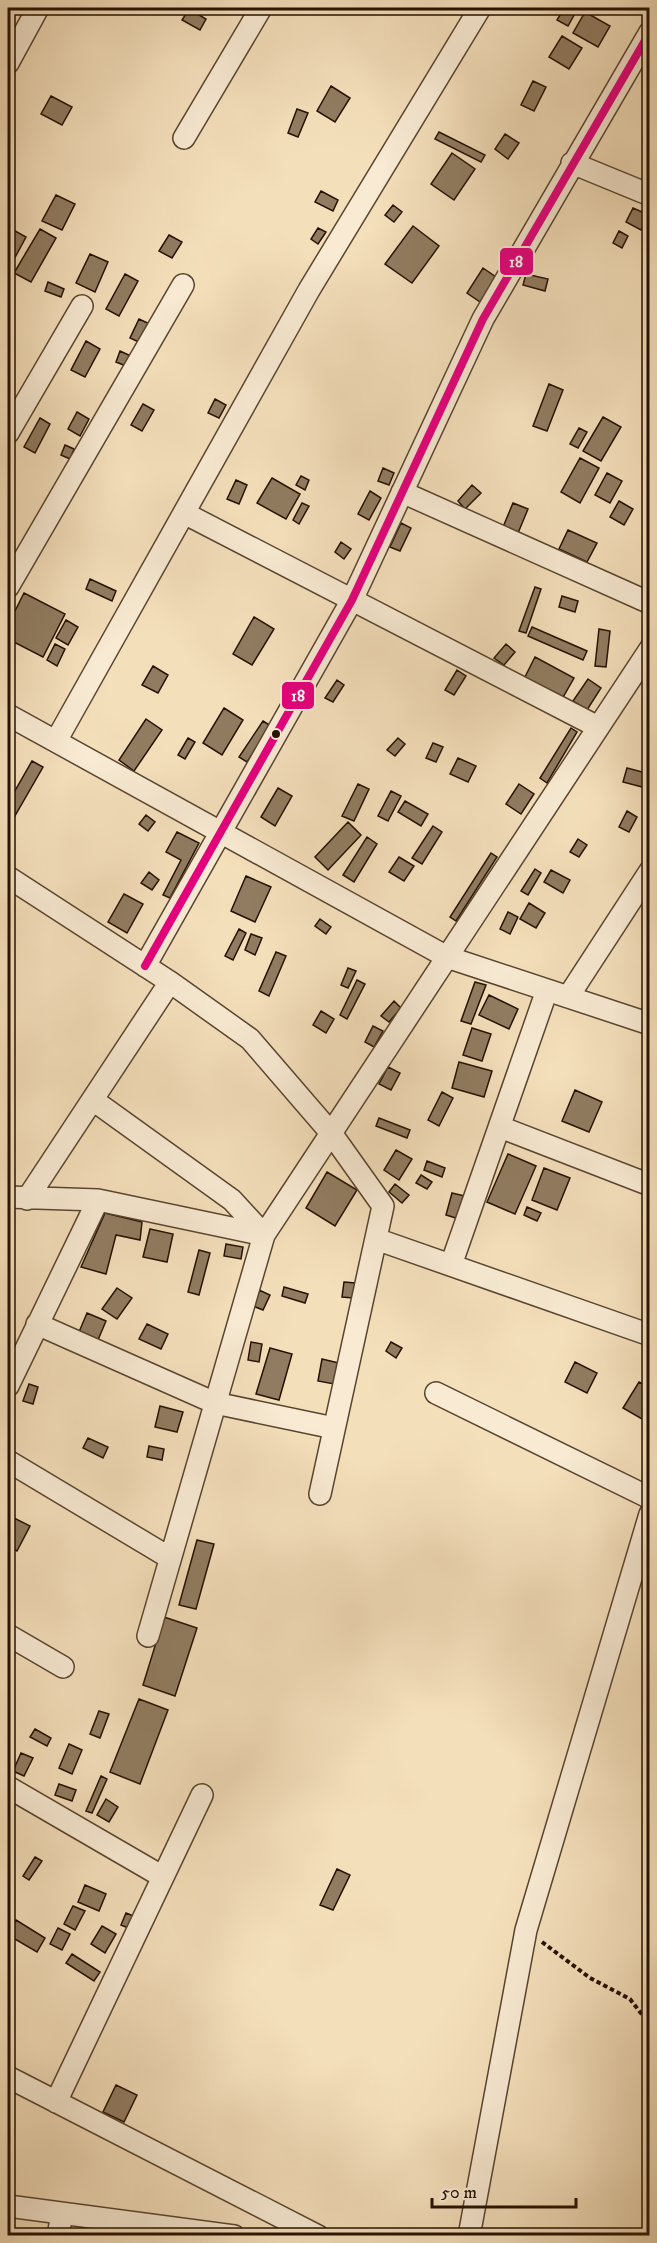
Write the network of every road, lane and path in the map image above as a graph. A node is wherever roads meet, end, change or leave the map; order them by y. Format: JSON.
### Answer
{"nodes":[{"id":1,"x":38,"y":8,"type":"edge"},
{"id":2,"x":261,"y":8,"type":"edge"},
{"id":3,"x":474,"y":10,"type":"edge"},
{"id":4,"x":650,"y":32,"type":"edge"},
{"id":5,"x":8,"y":63,"type":"edge"},
{"id":6,"x":184,"y":138,"type":"dead end"},
{"id":7,"x":572,"y":163,"type":"junction"},
{"id":8,"x":650,"y":195,"type":"edge"},
{"id":9,"x":183,"y":285,"type":"dead end"},
{"id":10,"x":82,"y":306,"type":"dead end"},
{"id":11,"x":8,"y":433,"type":"edge"},
{"id":12,"x":402,"y":492,"type":"junction"},
{"id":13,"x":184,"y":513,"type":"junction"},
{"id":14,"x":10,"y":575,"type":"edge"},
{"id":15,"x":352,"y":600,"type":"junction"},
{"id":16,"x":650,"y":603,"type":"edge"},
{"id":17,"x":650,"y":648,"type":"edge"},
{"id":18,"x":8,"y":715,"type":"edge"},
{"id":19,"x":598,"y":728,"type":"junction"},
{"id":20,"x":56,"y":741,"type":"junction"},
{"id":21,"x":221,"y":832,"type":"junction"},
{"id":22,"x":650,"y":871,"type":"edge"},
{"id":23,"x":8,"y":877,"type":"edge"},
{"id":24,"x":447,"y":957,"type":"junction"},
{"id":25,"x":145,"y":966,"type":"junction"},
{"id":26,"x":170,"y":982,"type":"junction"},
{"id":27,"x":547,"y":990,"type":"junction"},
{"id":28,"x":568,"y":997,"type":"junction"},
{"id":29,"x":650,"y":1024,"type":"edge"},
{"id":30,"x":93,"y":1100,"type":"junction"},
{"id":31,"x":500,"y":1127,"type":"junction"},
{"id":32,"x":331,"y":1133,"type":"junction"},
{"id":33,"x":650,"y":1185,"type":"edge"},
{"id":34,"x":17,"y":1198,"type":"edge"},
{"id":35,"x":98,"y":1200,"type":"junction"},
{"id":36,"x":264,"y":1235,"type":"junction"},
{"id":37,"x":376,"y":1239,"type":"junction"},
{"id":38,"x":451,"y":1265,"type":"junction"},
{"id":39,"x":38,"y":1324,"type":"junction"},
{"id":40,"x":650,"y":1335,"type":"edge"},
{"id":41,"x":8,"y":1386,"type":"edge"},
{"id":42,"x":436,"y":1393,"type":"dead end"},
{"id":43,"x":215,"y":1403,"type":"junction"},
{"id":44,"x":334,"y":1428,"type":"junction"},
{"id":45,"x":8,"y":1461,"type":"edge"},
{"id":46,"x":320,"y":1494,"type":"dead end"},
{"id":47,"x":650,"y":1498,"type":"edge"},
{"id":48,"x":650,"y":1514,"type":"edge"},
{"id":49,"x":171,"y":1558,"type":"junction"},
{"id":50,"x":8,"y":1635,"type":"edge"},
{"id":51,"x":148,"y":1636,"type":"dead end"},
{"id":52,"x":63,"y":1667,"type":"dead end"},
{"id":53,"x":8,"y":1786,"type":"edge"},
{"id":54,"x":202,"y":1795,"type":"dead end"},
{"id":55,"x":163,"y":1877,"type":"junction"},
{"id":56,"x":526,"y":1930,"type":"junction"},
{"id":57,"x":650,"y":2025,"type":"edge"},
{"id":58,"x":8,"y":2077,"type":"edge"},
{"id":59,"x":56,"y":2102,"type":"junction"},
{"id":60,"x":8,"y":2206,"type":"edge"},
{"id":61,"x":62,"y":2213,"type":"junction"},
{"id":62,"x":207,"y":2234,"type":"edge"},
{"id":63,"x":58,"y":2235,"type":"edge"},
{"id":64,"x":234,"y":2235,"type":"edge"},
{"id":65,"x":318,"y":2235,"type":"edge"},
{"id":66,"x":469,"y":2235,"type":"edge"}],
"edges":[{"from":1,"to":5,"type":"street"},
{"from":2,"to":6,"type":"street"},
{"from":3,"to":13,"type":"street"},
{"from":4,"to":7,"type":"street"},
{"from":7,"to":8,"type":"street"},
{"from":7,"to":12,"type":"street"},
{"from":9,"to":14,"type":"street"},
{"from":10,"to":11,"type":"street"},
{"from":12,"to":15,"type":"street"},
{"from":12,"to":16,"type":"street"},
{"from":13,"to":15,"type":"street"},
{"from":13,"to":20,"type":"street"},
{"from":15,"to":19,"type":"street"},
{"from":15,"to":21,"type":"street"},
{"from":17,"to":19,"type":"street"},
{"from":18,"to":20,"type":"street"},
{"from":19,"to":24,"type":"street"},
{"from":20,"to":21,"type":"street"},
{"from":21,"to":24,"type":"street"},
{"from":21,"to":25,"type":"street"},
{"from":22,"to":28,"type":"street"},
{"from":23,"to":25,"type":"street"},
{"from":24,"to":27,"type":"street"},
{"from":24,"to":32,"type":"street"},
{"from":25,"to":26,"type":"street"},
{"from":26,"to":30,"type":"street"},
{"from":26,"to":32,"type":"street"},
{"from":27,"to":28,"type":"street"},
{"from":27,"to":31,"type":"street"},
{"from":28,"to":29,"type":"street"},
{"from":30,"to":34,"type":"street"},
{"from":30,"to":36,"type":"street"},
{"from":31,"to":33,"type":"street"},
{"from":31,"to":38,"type":"street"},
{"from":32,"to":36,"type":"street"},
{"from":32,"to":37,"type":"street"},
{"from":34,"to":35,"type":"street"},
{"from":35,"to":36,"type":"street"},
{"from":35,"to":39,"type":"street"},
{"from":36,"to":43,"type":"street"},
{"from":37,"to":38,"type":"street"},
{"from":37,"to":44,"type":"street"},
{"from":38,"to":40,"type":"street"},
{"from":39,"to":41,"type":"street"},
{"from":39,"to":43,"type":"street"},
{"from":42,"to":47,"type":"street"},
{"from":43,"to":44,"type":"street"},
{"from":43,"to":49,"type":"street"},
{"from":44,"to":46,"type":"street"},
{"from":45,"to":49,"type":"street"},
{"from":48,"to":56,"type":"street"},
{"from":49,"to":51,"type":"street"},
{"from":50,"to":52,"type":"street"},
{"from":53,"to":55,"type":"street"},
{"from":54,"to":55,"type":"street"},
{"from":55,"to":59,"type":"street"},
{"from":56,"to":57,"type":"path"},
{"from":56,"to":66,"type":"street"},
{"from":58,"to":59,"type":"street"},
{"from":59,"to":65,"type":"street"},
{"from":60,"to":61,"type":"street"},
{"from":61,"to":62,"type":"street"},
{"from":61,"to":63,"type":"street"},
{"from":62,"to":64,"type":"street"}]}
